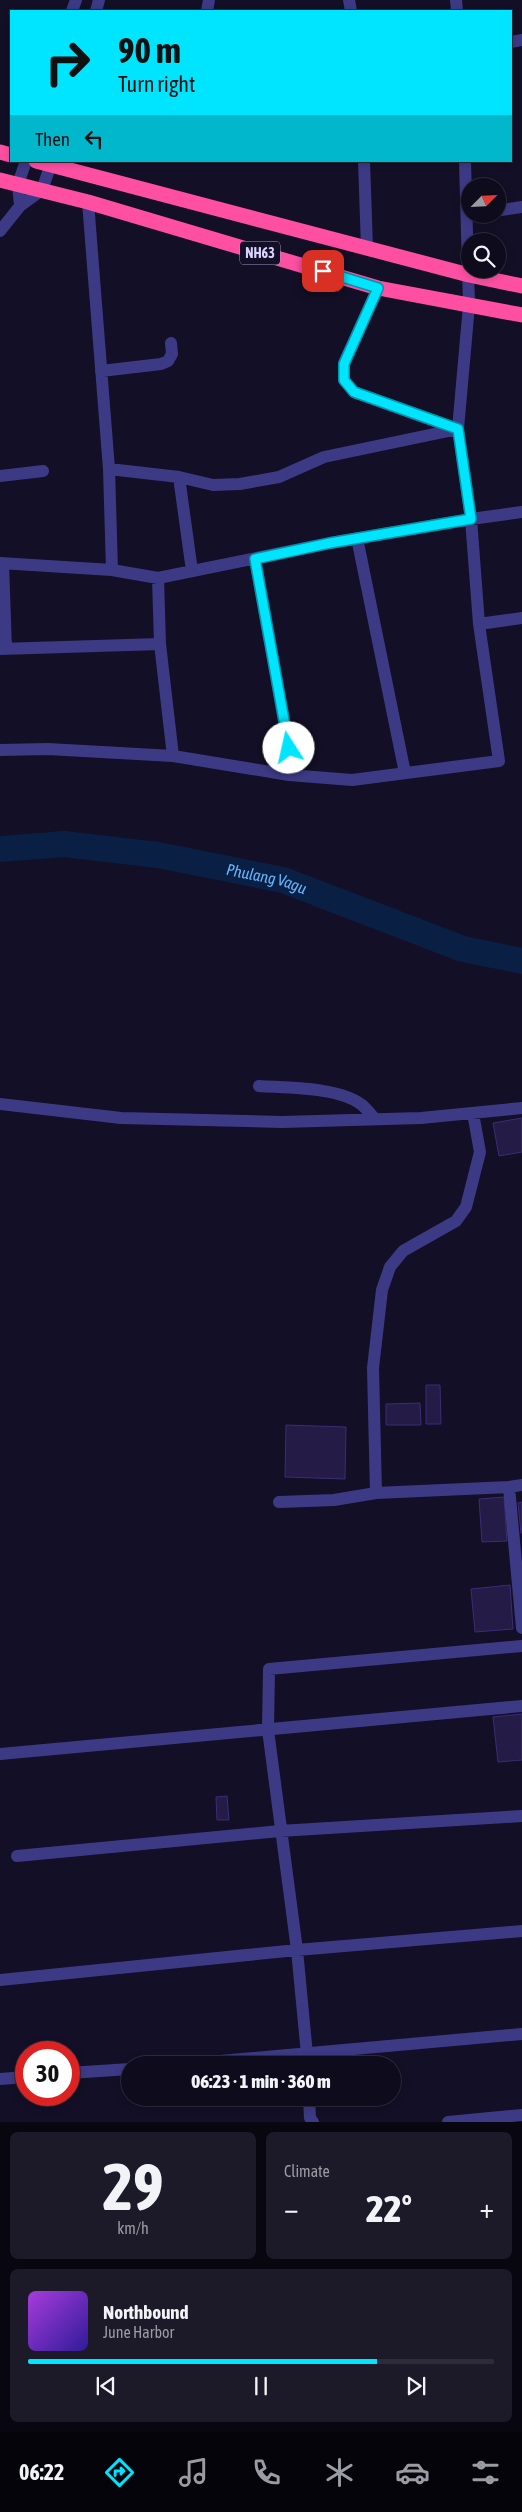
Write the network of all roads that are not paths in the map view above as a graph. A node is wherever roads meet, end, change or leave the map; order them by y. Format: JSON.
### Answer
{"nodes":[{"id":1,"x":26,"y":162,"type":"edge"},
{"id":2,"x":364,"y":162,"type":"edge"},
{"id":3,"x":465,"y":162,"type":"edge"},
{"id":4,"x":46,"y":163,"type":"edge"},
{"id":5,"x":0,"y":180,"type":"edge"},
{"id":6,"x":18,"y":184,"type":"junction"},
{"id":7,"x":42,"y":190,"type":"junction"},
{"id":8,"x":88,"y":202,"type":"junction"},
{"id":9,"x":20,"y":206,"type":"junction"},
{"id":10,"x":522,"y":207,"type":"edge"},
{"id":11,"x":506,"y":209,"type":"edge"},
{"id":12,"x":0,"y":231,"type":"edge"},
{"id":13,"x":468,"y":233,"type":"edge"},
{"id":14,"x":366,"y":248,"type":"junction"},
{"id":15,"x":461,"y":273,"type":"edge"},
{"id":16,"x":469,"y":278,"type":"edge"},
{"id":17,"x":483,"y":278,"type":"edge"},
{"id":18,"x":522,"y":286,"type":"edge"},
{"id":19,"x":378,"y":288,"type":"junction"},
{"id":20,"x":469,"y":304,"type":"junction"},
{"id":21,"x":522,"y":314,"type":"edge"},
{"id":22,"x":171,"y":343,"type":"dead end"},
{"id":23,"x":101,"y":371,"type":"junction"},
{"id":24,"x":458,"y":429,"type":"junction"},
{"id":25,"x":109,"y":469,"type":"junction"},
{"id":26,"x":43,"y":471,"type":"dead end"},
{"id":27,"x":0,"y":476,"type":"edge"},
{"id":28,"x":178,"y":477,"type":"junction"},
{"id":29,"x":522,"y":512,"type":"edge"},
{"id":30,"x":471,"y":519,"type":"junction"},
{"id":31,"x":357,"y":538,"type":"junction"},
{"id":32,"x":255,"y":559,"type":"junction"},
{"id":33,"x":2,"y":563,"type":"edge"},
{"id":34,"x":112,"y":570,"type":"junction"},
{"id":35,"x":192,"y":571,"type":"junction"},
{"id":36,"x":158,"y":578,"type":"junction"},
{"id":37,"x":522,"y":618,"type":"edge"},
{"id":38,"x":479,"y":624,"type":"junction"},
{"id":39,"x":160,"y":644,"type":"junction"},
{"id":40,"x":3,"y":649,"type":"edge"},
{"id":41,"x":289,"y":748,"type":"dead end"},
{"id":42,"x":0,"y":750,"type":"edge"},
{"id":43,"x":173,"y":756,"type":"junction"},
{"id":44,"x":405,"y":773,"type":"junction"},
{"id":45,"x":259,"y":1086,"type":"dead end"},
{"id":46,"x":0,"y":1104,"type":"edge"},
{"id":47,"x":522,"y":1108,"type":"edge"},
{"id":48,"x":473,"y":1113,"type":"junction"},
{"id":49,"x":375,"y":1119,"type":"junction"},
{"id":50,"x":522,"y":1485,"type":"edge"},
{"id":51,"x":509,"y":1487,"type":"junction"},
{"id":52,"x":376,"y":1493,"type":"junction"},
{"id":53,"x":279,"y":1502,"type":"dead end"},
{"id":54,"x":522,"y":1628,"type":"edge"},
{"id":55,"x":522,"y":1646,"type":"edge"},
{"id":56,"x":522,"y":1706,"type":"edge"},
{"id":57,"x":268,"y":1730,"type":"junction"},
{"id":58,"x":0,"y":1754,"type":"edge"},
{"id":59,"x":522,"y":1816,"type":"edge"},
{"id":60,"x":280,"y":1831,"type":"junction"},
{"id":61,"x":17,"y":1856,"type":"dead end"},
{"id":62,"x":522,"y":1931,"type":"edge"},
{"id":63,"x":297,"y":1950,"type":"junction"},
{"id":64,"x":0,"y":1980,"type":"edge"},
{"id":65,"x":522,"y":2034,"type":"edge"},
{"id":66,"x":308,"y":2056,"type":"edge"},
{"id":67,"x":341,"y":2056,"type":"edge"},
{"id":68,"x":121,"y":2070,"type":"edge"},
{"id":69,"x":80,"y":2073,"type":"edge"},
{"id":70,"x":15,"y":2078,"type":"edge"},
{"id":71,"x":0,"y":2079,"type":"edge"},
{"id":72,"x":309,"y":2106,"type":"edge"},
{"id":73,"x":522,"y":2115,"type":"edge"},
{"id":74,"x":313,"y":2122,"type":"edge"},
{"id":75,"x":448,"y":2122,"type":"edge"}],
"edges":[{"from":1,"to":6,"type":"street"},
{"from":2,"to":14,"type":"street"},
{"from":3,"to":13,"type":"street"},
{"from":4,"to":7,"type":"street"},
{"from":4,"to":14,"type":"highway","number":"NH63"},
{"from":5,"to":6,"type":"highway","number":"NH63"},
{"from":6,"to":7,"type":"highway","number":"NH63"},
{"from":6,"to":9,"type":"street"},
{"from":7,"to":8,"type":"highway","number":"NH63"},
{"from":7,"to":9,"type":"street"},
{"from":8,"to":19,"type":"highway","number":"NH63"},
{"from":8,"to":23,"type":"street"},
{"from":9,"to":12,"type":"street"},
{"from":10,"to":11,"type":"street"},
{"from":14,"to":15,"type":"highway","number":"NH63"},
{"from":16,"to":20,"type":"street"},
{"from":17,"to":18,"type":"highway","number":"NH63"},
{"from":19,"to":20,"type":"highway","number":"NH63"},
{"from":19,"to":24,"type":"street"},
{"from":20,"to":21,"type":"highway","number":"NH63"},
{"from":20,"to":24,"type":"street"},
{"from":22,"to":23,"type":"street"},
{"from":23,"to":25,"type":"street"},
{"from":24,"to":28,"type":"street"},
{"from":24,"to":30,"type":"street"},
{"from":25,"to":28,"type":"street"},
{"from":25,"to":34,"type":"street"},
{"from":26,"to":27,"type":"street"},
{"from":28,"to":35,"type":"street"},
{"from":29,"to":30,"type":"street"},
{"from":30,"to":31,"type":"street"},
{"from":30,"to":38,"type":"street"},
{"from":31,"to":32,"type":"street"},
{"from":31,"to":44,"type":"street"},
{"from":32,"to":35,"type":"street"},
{"from":32,"to":41,"type":"street"},
{"from":33,"to":34,"type":"street"},
{"from":33,"to":40,"type":"street"},
{"from":34,"to":36,"type":"street"},
{"from":35,"to":36,"type":"street"},
{"from":36,"to":39,"type":"street"},
{"from":37,"to":38,"type":"street"},
{"from":38,"to":44,"type":"street"},
{"from":39,"to":40,"type":"street"},
{"from":39,"to":43,"type":"street"},
{"from":42,"to":43,"type":"street"},
{"from":43,"to":44,"type":"street"},
{"from":45,"to":49,"type":"street"},
{"from":46,"to":49,"type":"street"},
{"from":47,"to":48,"type":"street"},
{"from":48,"to":49,"type":"street"},
{"from":48,"to":52,"type":"street"},
{"from":50,"to":51,"type":"street"},
{"from":51,"to":52,"type":"street"},
{"from":51,"to":54,"type":"street"},
{"from":52,"to":53,"type":"street"},
{"from":55,"to":57,"type":"street"},
{"from":56,"to":57,"type":"street"},
{"from":57,"to":58,"type":"street"},
{"from":57,"to":60,"type":"street"},
{"from":59,"to":60,"type":"street"},
{"from":60,"to":61,"type":"street"},
{"from":60,"to":63,"type":"street"},
{"from":62,"to":63,"type":"street"},
{"from":63,"to":64,"type":"street"},
{"from":63,"to":66,"type":"street"},
{"from":65,"to":67,"type":"street"},
{"from":68,"to":69,"type":"street"},
{"from":70,"to":71,"type":"street"},
{"from":72,"to":74,"type":"street"},
{"from":73,"to":75,"type":"street"}]}
